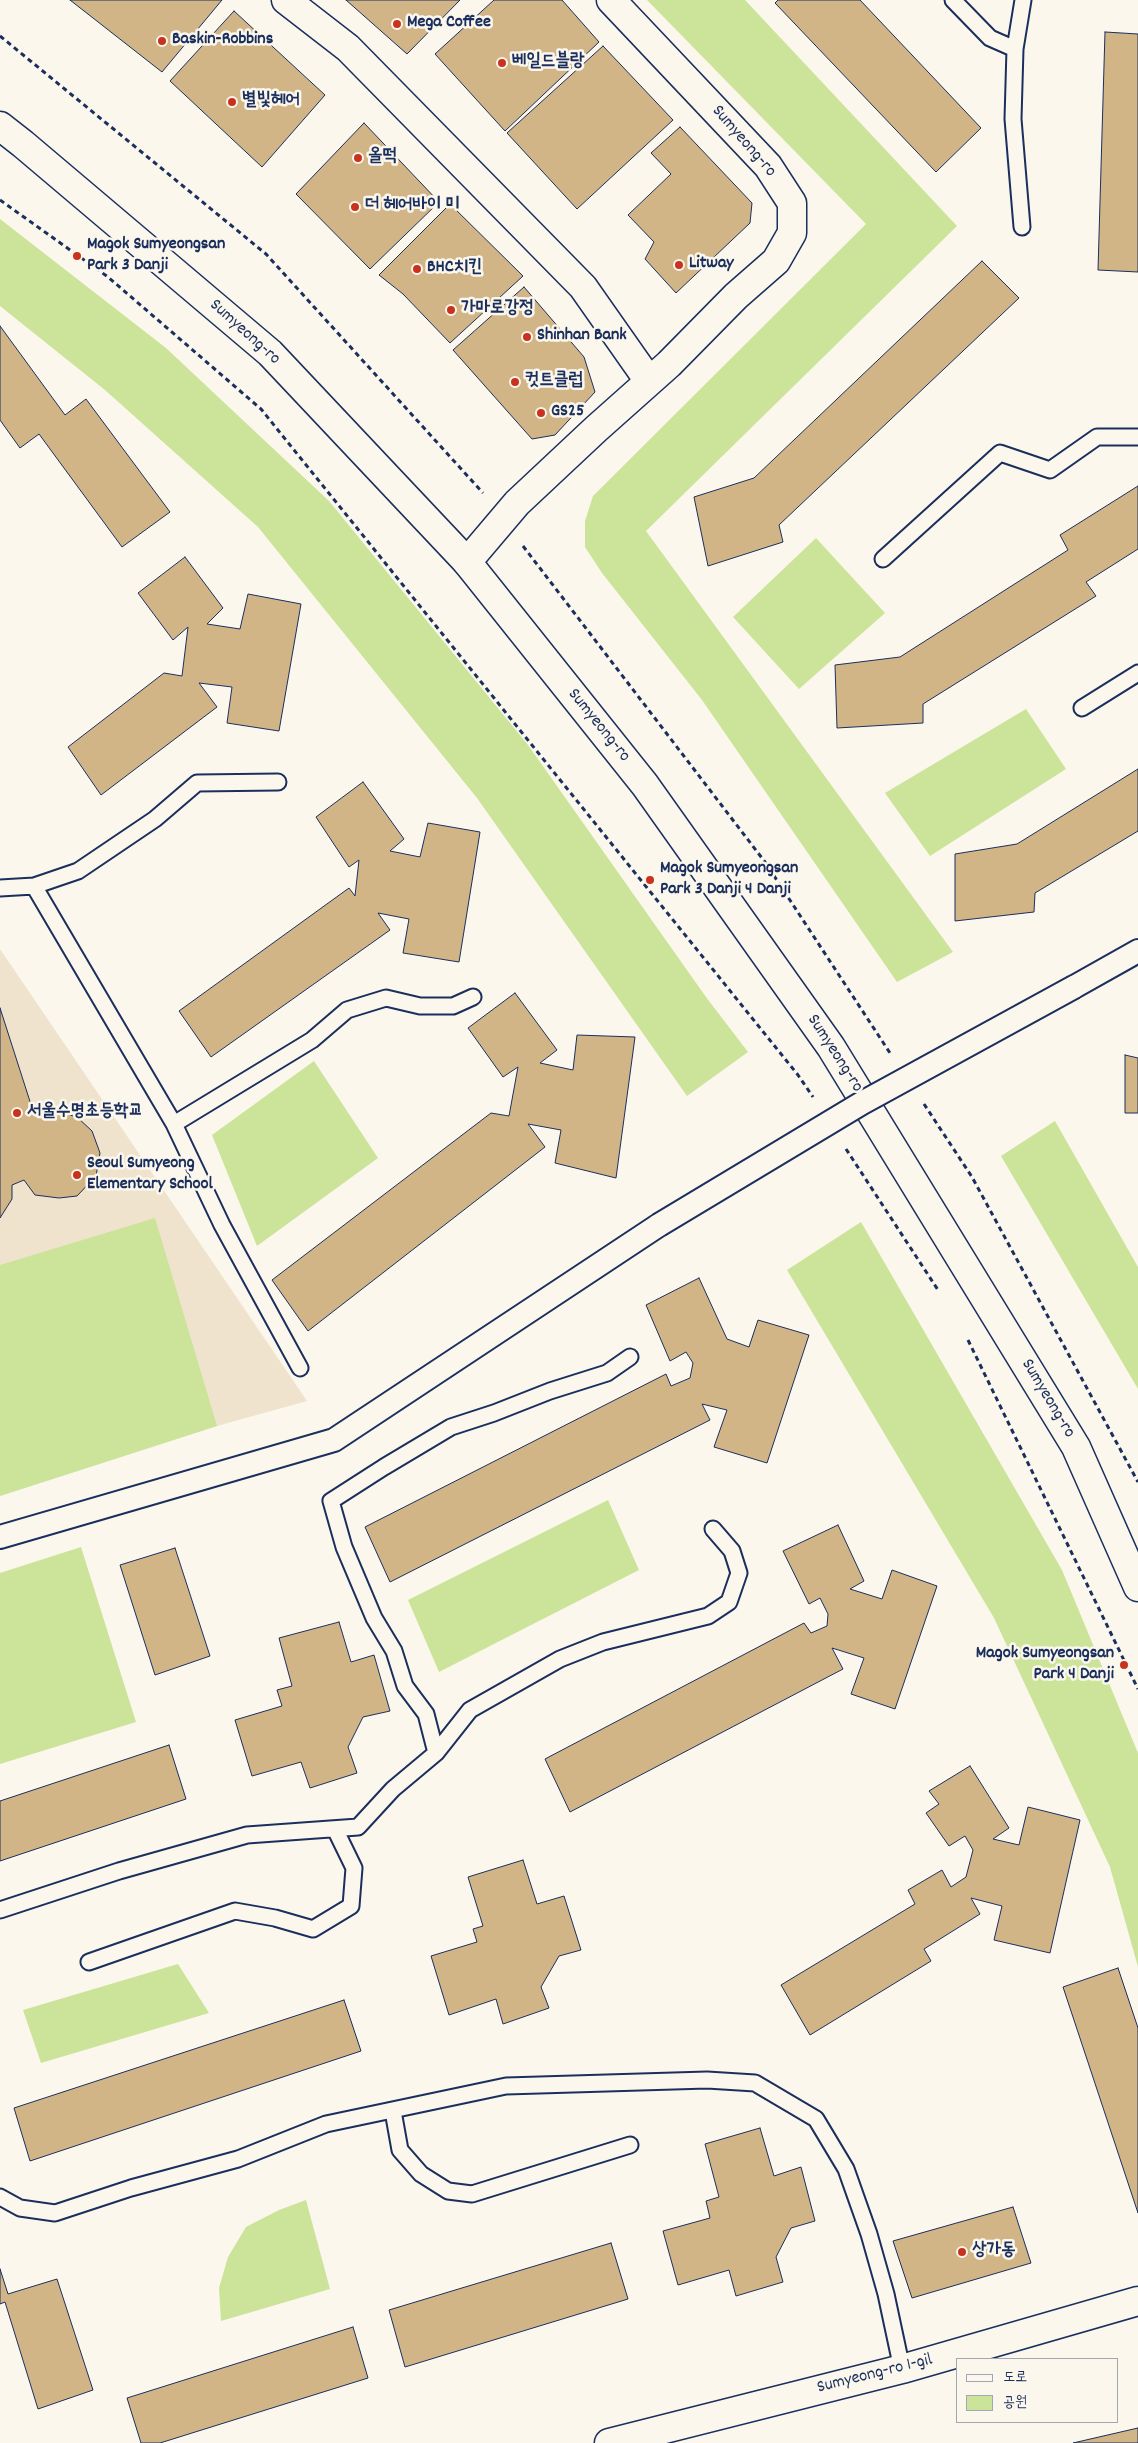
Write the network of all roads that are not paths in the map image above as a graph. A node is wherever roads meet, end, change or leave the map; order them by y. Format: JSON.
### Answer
{"nodes":[{"id":1,"x":286,"y":0,"type":"edge"},
{"id":2,"x":611,"y":0,"type":"edge"},
{"id":3,"x":953,"y":0,"type":"edge"},
{"id":4,"x":1023,"y":0,"type":"edge"},
{"id":5,"x":1015,"y":49,"type":"junction"},
{"id":6,"x":0,"y":126,"type":"edge"},
{"id":7,"x":1022,"y":227,"type":"dead end"},
{"id":8,"x":649,"y":381,"type":"junction"},
{"id":9,"x":1138,"y":437,"type":"edge"},
{"id":10,"x":883,"y":560,"type":"dead end"},
{"id":11,"x":467,"y":562,"type":"junction"},
{"id":12,"x":1138,"y":673,"type":"edge"},
{"id":13,"x":1082,"y":708,"type":"dead end"},
{"id":14,"x":278,"y":782,"type":"dead end"},
{"id":15,"x":34,"y":886,"type":"junction"},
{"id":16,"x":0,"y":888,"type":"edge"},
{"id":17,"x":1138,"y":950,"type":"edge"},
{"id":18,"x":473,"y":997,"type":"dead end"},
{"id":19,"x":174,"y":1124,"type":"junction"},
{"id":20,"x":630,"y":1357,"type":"dead end"},
{"id":21,"x":300,"y":1368,"type":"dead end"},
{"id":22,"x":713,"y":1529,"type":"dead end"},
{"id":23,"x":0,"y":1537,"type":"edge"},
{"id":24,"x":1138,"y":1587,"type":"edge"},
{"id":25,"x":436,"y":1753,"type":"junction"},
{"id":26,"x":335,"y":1829,"type":"junction"},
{"id":27,"x":0,"y":1910,"type":"edge"},
{"id":28,"x":89,"y":1962,"type":"dead end"},
{"id":29,"x":392,"y":2111,"type":"junction"},
{"id":30,"x":630,"y":2145,"type":"dead end"},
{"id":31,"x":0,"y":2197,"type":"edge"},
{"id":32,"x":1138,"y":2300,"type":"edge"},
{"id":33,"x":902,"y":2370,"type":"junction"},
{"id":34,"x":609,"y":2443,"type":"edge"}],
"edges":[{"from":1,"to":8,"type":"main road"},
{"from":2,"to":8,"type":"main road","name":"Sumyeong-ro"},
{"from":3,"to":5,"type":"lane"},
{"from":4,"to":5,"type":"lane"},
{"from":5,"to":7,"type":"lane"},
{"from":6,"to":11,"type":"main road","name":"Sumyeong-ro"},
{"from":8,"to":11,"type":"main road","name":"Sumyeong-ro"},
{"from":9,"to":10,"type":"lane"},
{"from":11,"to":24,"type":"main road","name":"Sumyeong-ro"},
{"from":12,"to":13,"type":"lane"},
{"from":14,"to":15,"type":"lane"},
{"from":15,"to":16,"type":"lane"},
{"from":15,"to":19,"type":"lane"},
{"from":17,"to":23,"type":"street","bridge":true},
{"from":18,"to":19,"type":"lane"},
{"from":19,"to":21,"type":"lane"},
{"from":20,"to":25,"type":"lane"},
{"from":22,"to":25,"type":"lane"},
{"from":25,"to":26,"type":"lane"},
{"from":26,"to":27,"type":"lane"},
{"from":26,"to":28,"type":"lane"},
{"from":29,"to":30,"type":"lane"},
{"from":29,"to":31,"type":"lane"},
{"from":29,"to":33,"type":"lane"},
{"from":32,"to":33,"type":"main road","name":"Sumyeong-ro 1-gil"},
{"from":33,"to":34,"type":"main road","name":"Sumyeong-ro 1-gil"}]}
